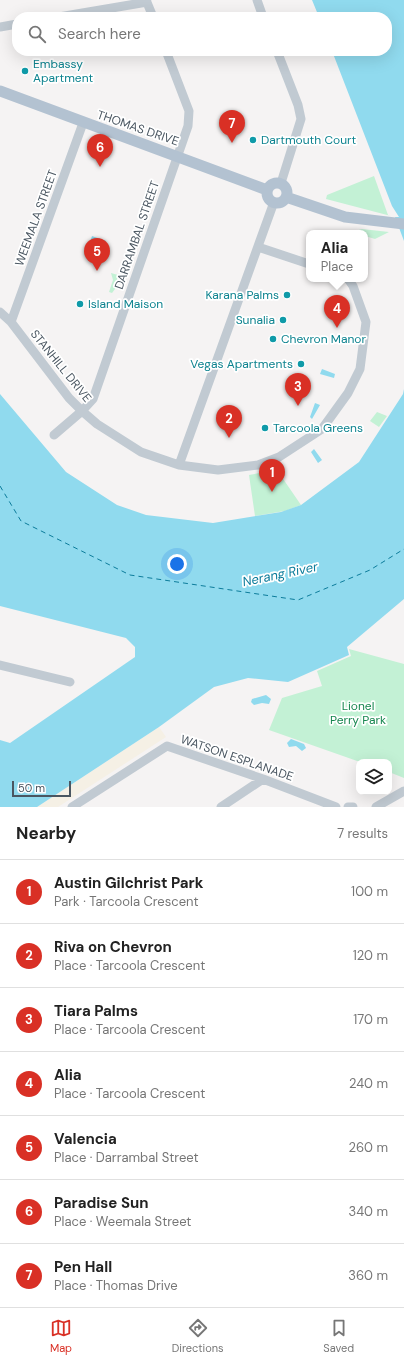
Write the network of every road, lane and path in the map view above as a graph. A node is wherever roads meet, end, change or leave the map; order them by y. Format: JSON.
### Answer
{"nodes":[{"id":1,"x":257,"y":0,"type":"edge"},
{"id":2,"x":146,"y":1,"type":"edge"},
{"id":3,"x":87,"y":12,"type":"edge"},
{"id":4,"x":150,"y":12,"type":"edge"},
{"id":5,"x":261,"y":12,"type":"edge"},
{"id":6,"x":12,"y":25,"type":"edge"},
{"id":7,"x":0,"y":27,"type":"edge"},
{"id":8,"x":168,"y":56,"type":"edge"},
{"id":9,"x":279,"y":56,"type":"edge"},
{"id":10,"x":0,"y":91,"type":"edge"},
{"id":11,"x":83,"y":123,"type":"junction"},
{"id":12,"x":178,"y":156,"type":"junction"},
{"id":13,"x":281,"y":183,"type":"junction"},
{"id":14,"x":267,"y":190,"type":"junction"},
{"id":15,"x":286,"y":197,"type":"junction"},
{"id":16,"x":274,"y":202,"type":"junction"},
{"id":17,"x":399,"y":224,"type":"edge"},
{"id":18,"x":258,"y":247,"type":"junction"},
{"id":19,"x":306,"y":263,"type":"edge"},
{"id":20,"x":350,"y":282,"type":"edge"},
{"id":21,"x":0,"y":312,"type":"edge"},
{"id":22,"x":11,"y":322,"type":"junction"},
{"id":23,"x":82,"y":412,"type":"junction"},
{"id":24,"x":54,"y":435,"type":"dead end"},
{"id":25,"x":179,"y":465,"type":"junction"},
{"id":26,"x":0,"y":664,"type":"edge"},
{"id":27,"x":70,"y":682,"type":"dead end"},
{"id":28,"x":263,"y":779,"type":"junction"},
{"id":29,"x":404,"y":791,"type":"edge"},
{"id":30,"x":72,"y":807,"type":"edge"},
{"id":31,"x":222,"y":807,"type":"edge"},
{"id":32,"x":336,"y":807,"type":"edge"},
{"id":33,"x":348,"y":807,"type":"edge"},
{"id":34,"x":353,"y":807,"type":"edge"},
{"id":35,"x":376,"y":807,"type":"edge"}],
"edges":[{"from":1,"to":5,"type":"street"},
{"from":2,"to":3,"type":"street"},
{"from":2,"to":4,"type":"street"},
{"from":6,"to":7,"type":"street"},
{"from":8,"to":12,"type":"street","name":"DARRAMBAL STREET"},
{"from":9,"to":13,"type":"street"},
{"from":10,"to":11,"type":"main road","name":"THOMAS DRIVE"},
{"from":11,"to":12,"type":"main road","name":"THOMAS DRIVE"},
{"from":11,"to":22,"type":"street","name":"WEEMALA STREET"},
{"from":12,"to":14,"type":"main road","name":"THOMAS DRIVE"},
{"from":12,"to":23,"type":"street","name":"DARRAMBAL STREET"},
{"from":13,"to":14,"type":"main road"},
{"from":13,"to":15,"type":"main road"},
{"from":14,"to":16,"type":"main road"},
{"from":15,"to":16,"type":"main road"},
{"from":15,"to":17,"type":"main road"},
{"from":16,"to":18,"type":"street"},
{"from":18,"to":19,"type":"street"},
{"from":18,"to":25,"type":"street"},
{"from":20,"to":25,"type":"street","name":"STANHILL DRIVE"},
{"from":21,"to":22,"type":"street","name":"STANHILL DRIVE"},
{"from":22,"to":23,"type":"street","name":"STANHILL DRIVE"},
{"from":23,"to":24,"type":"street","name":"DARRAMBAL STREET"},
{"from":23,"to":25,"type":"street","name":"STANHILL DRIVE"},
{"from":26,"to":27,"type":"street"},
{"from":28,"to":30,"type":"street","name":"WATSON ESPLANADE"},
{"from":28,"to":31,"type":"street"},
{"from":28,"to":32,"type":"street","name":"WATSON ESPLANADE"},
{"from":29,"to":35,"type":"street"},
{"from":33,"to":34,"type":"street"}]}
